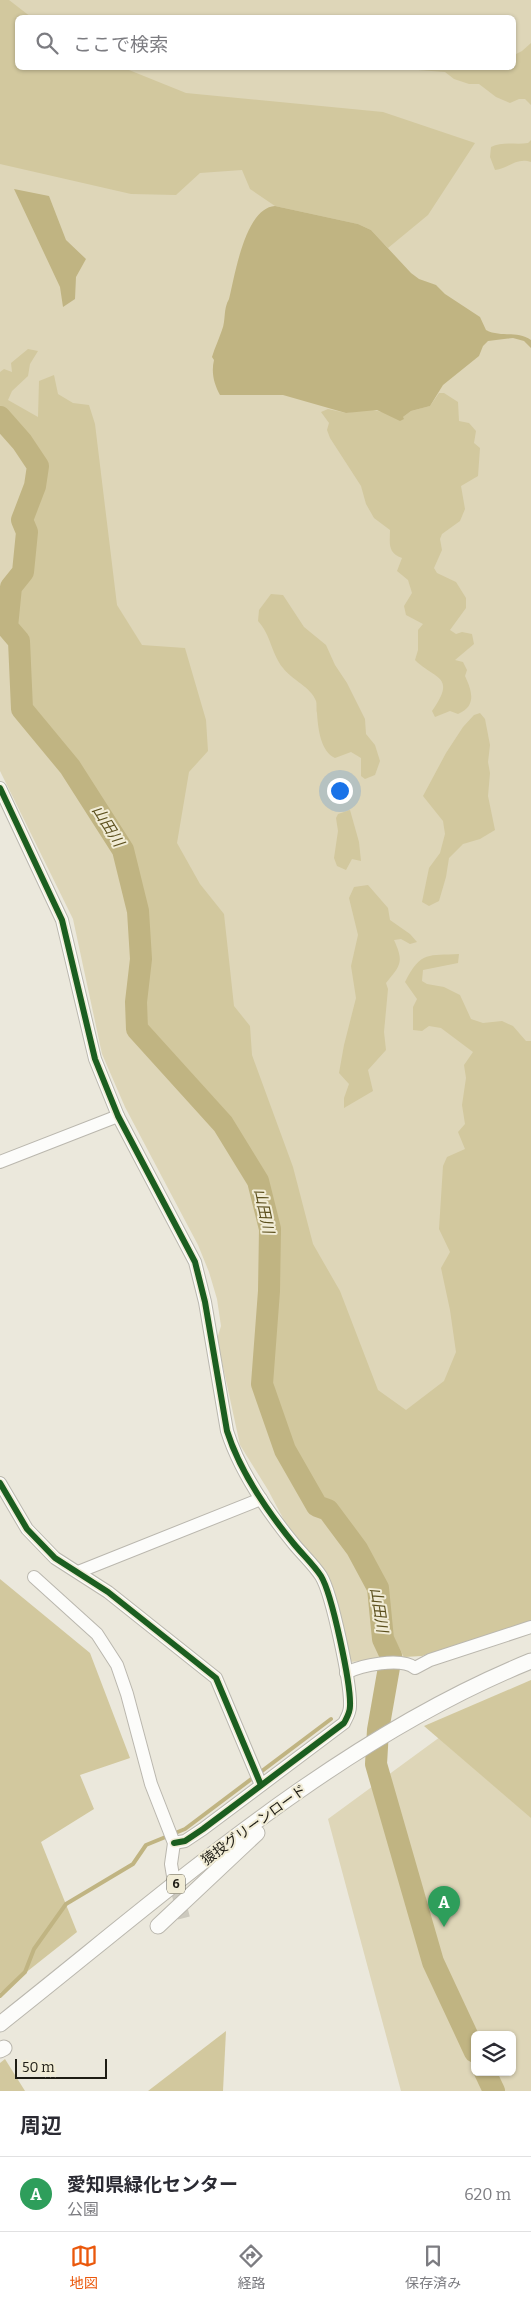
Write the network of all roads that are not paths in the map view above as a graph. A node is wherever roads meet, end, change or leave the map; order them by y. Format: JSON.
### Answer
{"nodes":[{"id":1,"x":0,"y":788,"type":"edge"},
{"id":2,"x":118,"y":1116,"type":"junction"},
{"id":3,"x":0,"y":1162,"type":"edge"},
{"id":4,"x":0,"y":1483,"type":"edge"},
{"id":5,"x":261,"y":1499,"type":"junction"},
{"id":6,"x":78,"y":1572,"type":"junction"},
{"id":7,"x":34,"y":1577,"type":"dead end"},
{"id":8,"x":531,"y":1627,"type":"edge"},
{"id":9,"x":531,"y":1661,"type":"edge"},
{"id":10,"x":346,"y":1673,"type":"junction"},
{"id":11,"x":261,"y":1785,"type":"junction"},
{"id":12,"x":310,"y":1785,"type":"junction"},
{"id":13,"x":174,"y":1843,"type":"junction"},
{"id":14,"x":173,"y":1876,"type":"tunnel mouth"},
{"id":15,"x":147,"y":1906,"type":"junction"},
{"id":16,"x":158,"y":1926,"type":"dead end"},
{"id":17,"x":0,"y":2014,"type":"edge"},
{"id":18,"x":0,"y":2024,"type":"edge"}],
"edges":[{"from":1,"to":2,"type":"street"},
{"from":2,"to":3,"type":"street"},
{"from":2,"to":5,"type":"street"},
{"from":4,"to":6,"type":"street"},
{"from":5,"to":6,"type":"street"},
{"from":5,"to":10,"type":"street"},
{"from":6,"to":11,"type":"street"},
{"from":7,"to":13,"type":"street"},
{"from":8,"to":10,"type":"street"},
{"from":9,"to":12,"type":"main road","name":"猿投グリーンロード","number":"6"},
{"from":10,"to":11,"type":"street"},
{"from":11,"to":13,"type":"street"},
{"from":12,"to":15,"type":"main road","name":"猿投グリーンロード","number":"6"},
{"from":12,"to":16,"type":"main road"},
{"from":13,"to":14,"type":"street"},
{"from":15,"to":17,"type":"main road"},
{"from":15,"to":18,"type":"main road","name":"猿投グリーンロード","number":"6"}]}
